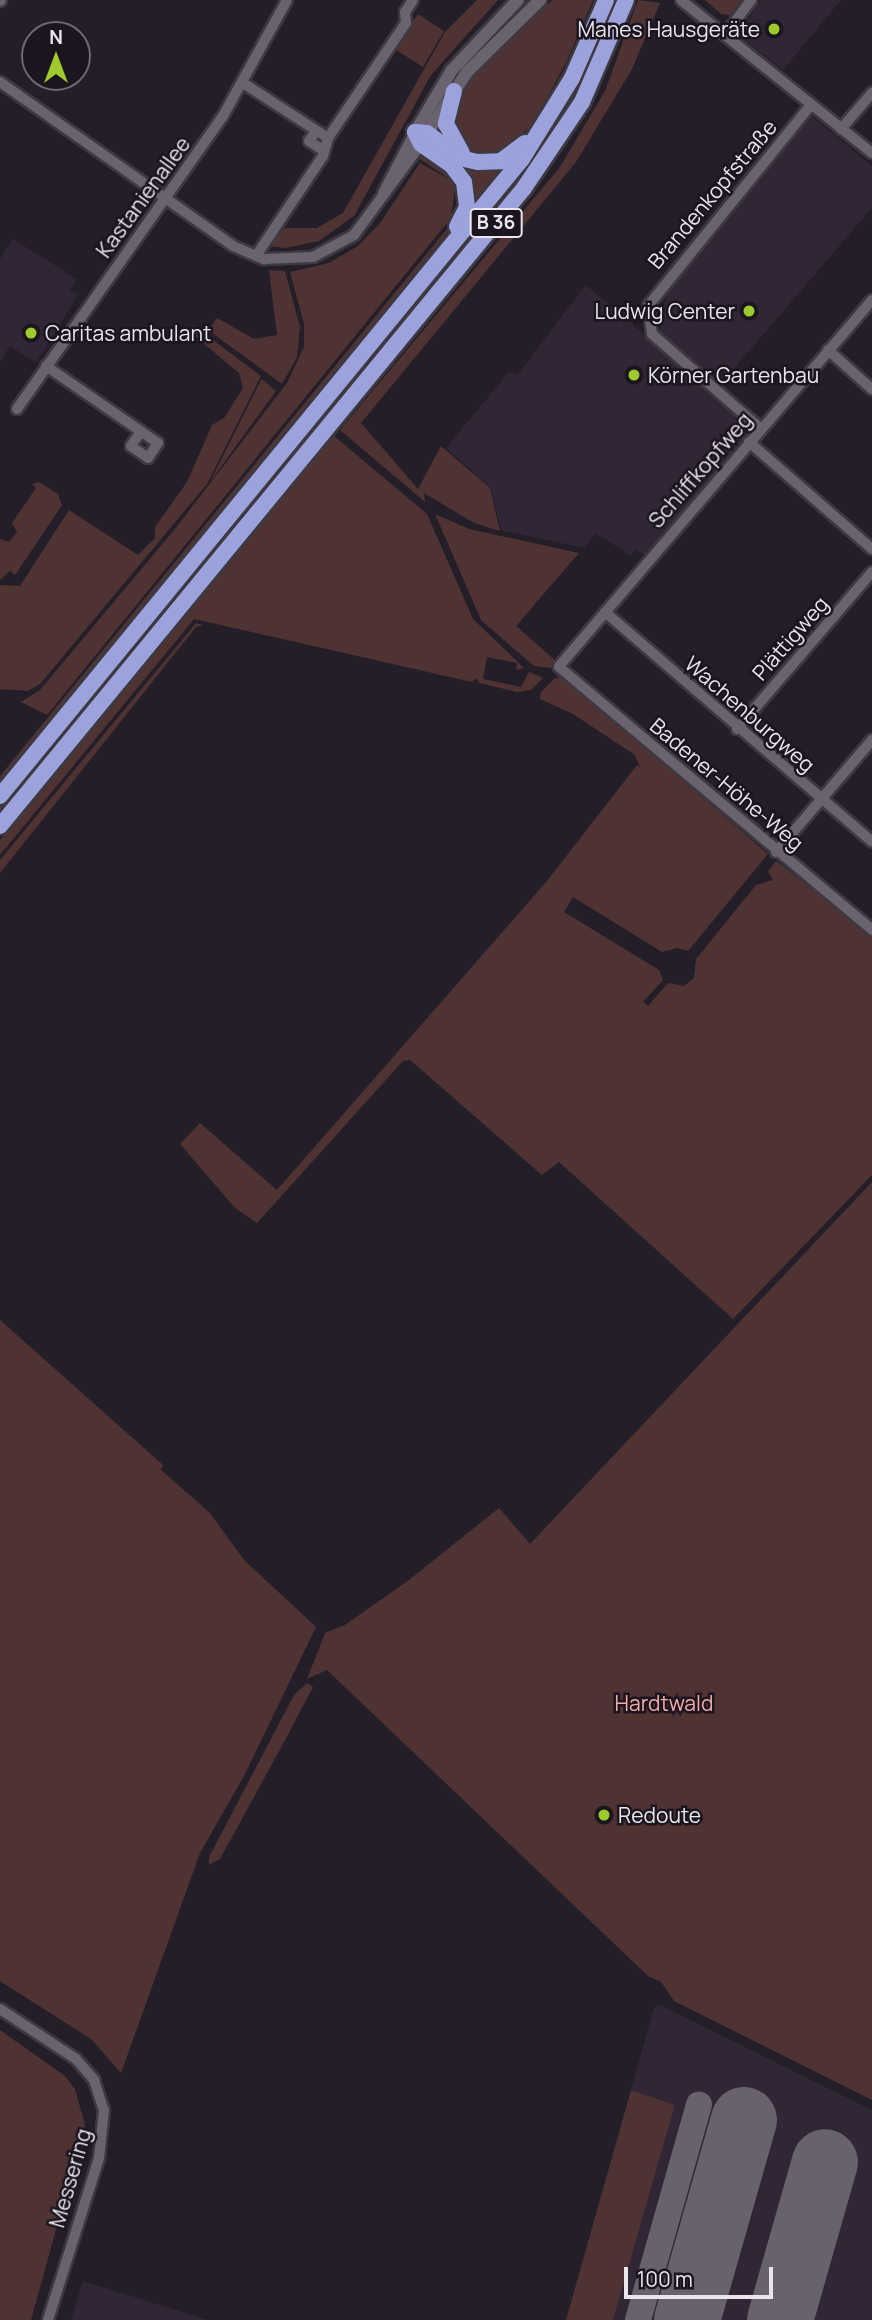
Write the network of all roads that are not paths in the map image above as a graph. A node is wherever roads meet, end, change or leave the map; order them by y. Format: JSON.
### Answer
{"nodes":[{"id":1,"x":287,"y":0,"type":"edge"},
{"id":2,"x":413,"y":0,"type":"edge"},
{"id":3,"x":518,"y":0,"type":"edge"},
{"id":4,"x":540,"y":0,"type":"edge"},
{"id":5,"x":606,"y":0,"type":"edge"},
{"id":6,"x":626,"y":0,"type":"edge"},
{"id":7,"x":681,"y":0,"type":"edge"},
{"id":8,"x":689,"y":0,"type":"edge"},
{"id":9,"x":751,"y":0,"type":"edge"},
{"id":10,"x":714,"y":26,"type":"junction"},
{"id":11,"x":725,"y":35,"type":"junction"},
{"id":12,"x":0,"y":82,"type":"edge"},
{"id":13,"x":243,"y":83,"type":"junction"},
{"id":14,"x":454,"y":91,"type":"junction"},
{"id":15,"x":872,"y":93,"type":"edge"},
{"id":16,"x":811,"y":105,"type":"junction"},
{"id":17,"x":841,"y":129,"type":"junction"},
{"id":18,"x":316,"y":131,"type":"junction"},
{"id":19,"x":539,"y":134,"type":"junction"},
{"id":20,"x":421,"y":136,"type":"junction"},
{"id":21,"x":328,"y":138,"type":"junction"},
{"id":22,"x":323,"y":150,"type":"junction"},
{"id":23,"x":872,"y":153,"type":"edge"},
{"id":24,"x":465,"y":158,"type":"junction"},
{"id":25,"x":165,"y":199,"type":"junction"},
{"id":26,"x":256,"y":256,"type":"junction"},
{"id":27,"x":419,"y":287,"type":"junction"},
{"id":28,"x":872,"y":300,"type":"edge"},
{"id":29,"x":828,"y":350,"type":"junction"},
{"id":30,"x":46,"y":366,"type":"junction"},
{"id":31,"x":872,"y":389,"type":"edge"},
{"id":32,"x":17,"y":409,"type":"dead end"},
{"id":33,"x":761,"y":429,"type":"junction"},
{"id":34,"x":141,"y":432,"type":"dead end"},
{"id":35,"x":749,"y":442,"type":"junction"},
{"id":36,"x":872,"y":549,"type":"edge"},
{"id":37,"x":872,"y":572,"type":"edge"},
{"id":38,"x":604,"y":612,"type":"junction"},
{"id":39,"x":559,"y":667,"type":"joint"},
{"id":40,"x":737,"y":729,"type":"junction"},
{"id":41,"x":872,"y":740,"type":"edge"},
{"id":42,"x":0,"y":796,"type":"edge"},
{"id":43,"x":820,"y":801,"type":"junction"},
{"id":44,"x":0,"y":826,"type":"edge"},
{"id":45,"x":872,"y":842,"type":"edge"},
{"id":46,"x":776,"y":852,"type":"junction"},
{"id":47,"x":872,"y":930,"type":"edge"},
{"id":48,"x":0,"y":2009,"type":"edge"},
{"id":49,"x":48,"y":2320,"type":"edge"}],
"edges":[{"from":1,"to":13,"type":"street","name":"Kastanienallee"},
{"from":2,"to":21,"type":"street"},
{"from":3,"to":20,"type":"street"},
{"from":4,"to":14,"type":"street"},
{"from":5,"to":19,"type":"highway","number":"B 36"},
{"from":6,"to":44,"type":"highway","number":"B 36"},
{"from":7,"to":10,"type":"street"},
{"from":8,"to":10,"type":"street"},
{"from":9,"to":11,"type":"street"},
{"from":10,"to":11,"type":"street"},
{"from":11,"to":16,"type":"street"},
{"from":12,"to":25,"type":"street"},
{"from":13,"to":18,"type":"street"},
{"from":13,"to":25,"type":"street","name":"Kastanienallee"},
{"from":14,"to":20,"type":"street"},
{"from":14,"to":24,"type":"highway"},
{"from":15,"to":17,"type":"street"},
{"from":16,"to":17,"type":"street"},
{"from":16,"to":33,"type":"street","name":"Brandenkopfstraße"},
{"from":17,"to":23,"type":"street"},
{"from":18,"to":21,"type":"street"},
{"from":18,"to":22,"type":"street"},
{"from":19,"to":24,"type":"highway"},
{"from":19,"to":27,"type":"highway","number":"B 36"},
{"from":20,"to":24,"type":"highway"},
{"from":20,"to":26,"type":"street"},
{"from":20,"to":27,"type":"highway"},
{"from":21,"to":22,"type":"street"},
{"from":22,"to":26,"type":"street"},
{"from":25,"to":26,"type":"street"},
{"from":25,"to":30,"type":"street","name":"Kastanienallee"},
{"from":27,"to":42,"type":"highway","number":"B 36"},
{"from":28,"to":29,"type":"street","name":"Schliffkopfweg"},
{"from":29,"to":31,"type":"street"},
{"from":29,"to":33,"type":"street","name":"Schliffkopfweg"},
{"from":30,"to":32,"type":"street","name":"Kastanienallee"},
{"from":30,"to":34,"type":"street"},
{"from":33,"to":35,"type":"street","name":"Schliffkopfweg"},
{"from":35,"to":36,"type":"street"},
{"from":35,"to":38,"type":"street","name":"Schliffkopfweg"},
{"from":37,"to":40,"type":"street","name":"Plättigweg"},
{"from":38,"to":39,"type":"street","name":"Schliffkopfweg"},
{"from":38,"to":40,"type":"street","name":"Wachenburgweg"},
{"from":39,"to":46,"type":"street","name":"Badener-Höhe-Weg"},
{"from":40,"to":43,"type":"street","name":"Wachenburgweg"},
{"from":41,"to":43,"type":"street"},
{"from":43,"to":45,"type":"street","name":"Wachenburgweg"},
{"from":43,"to":46,"type":"street"},
{"from":46,"to":47,"type":"street","name":"Badener-Höhe-Weg"},
{"from":48,"to":49,"type":"street","name":"Messering"}]}
